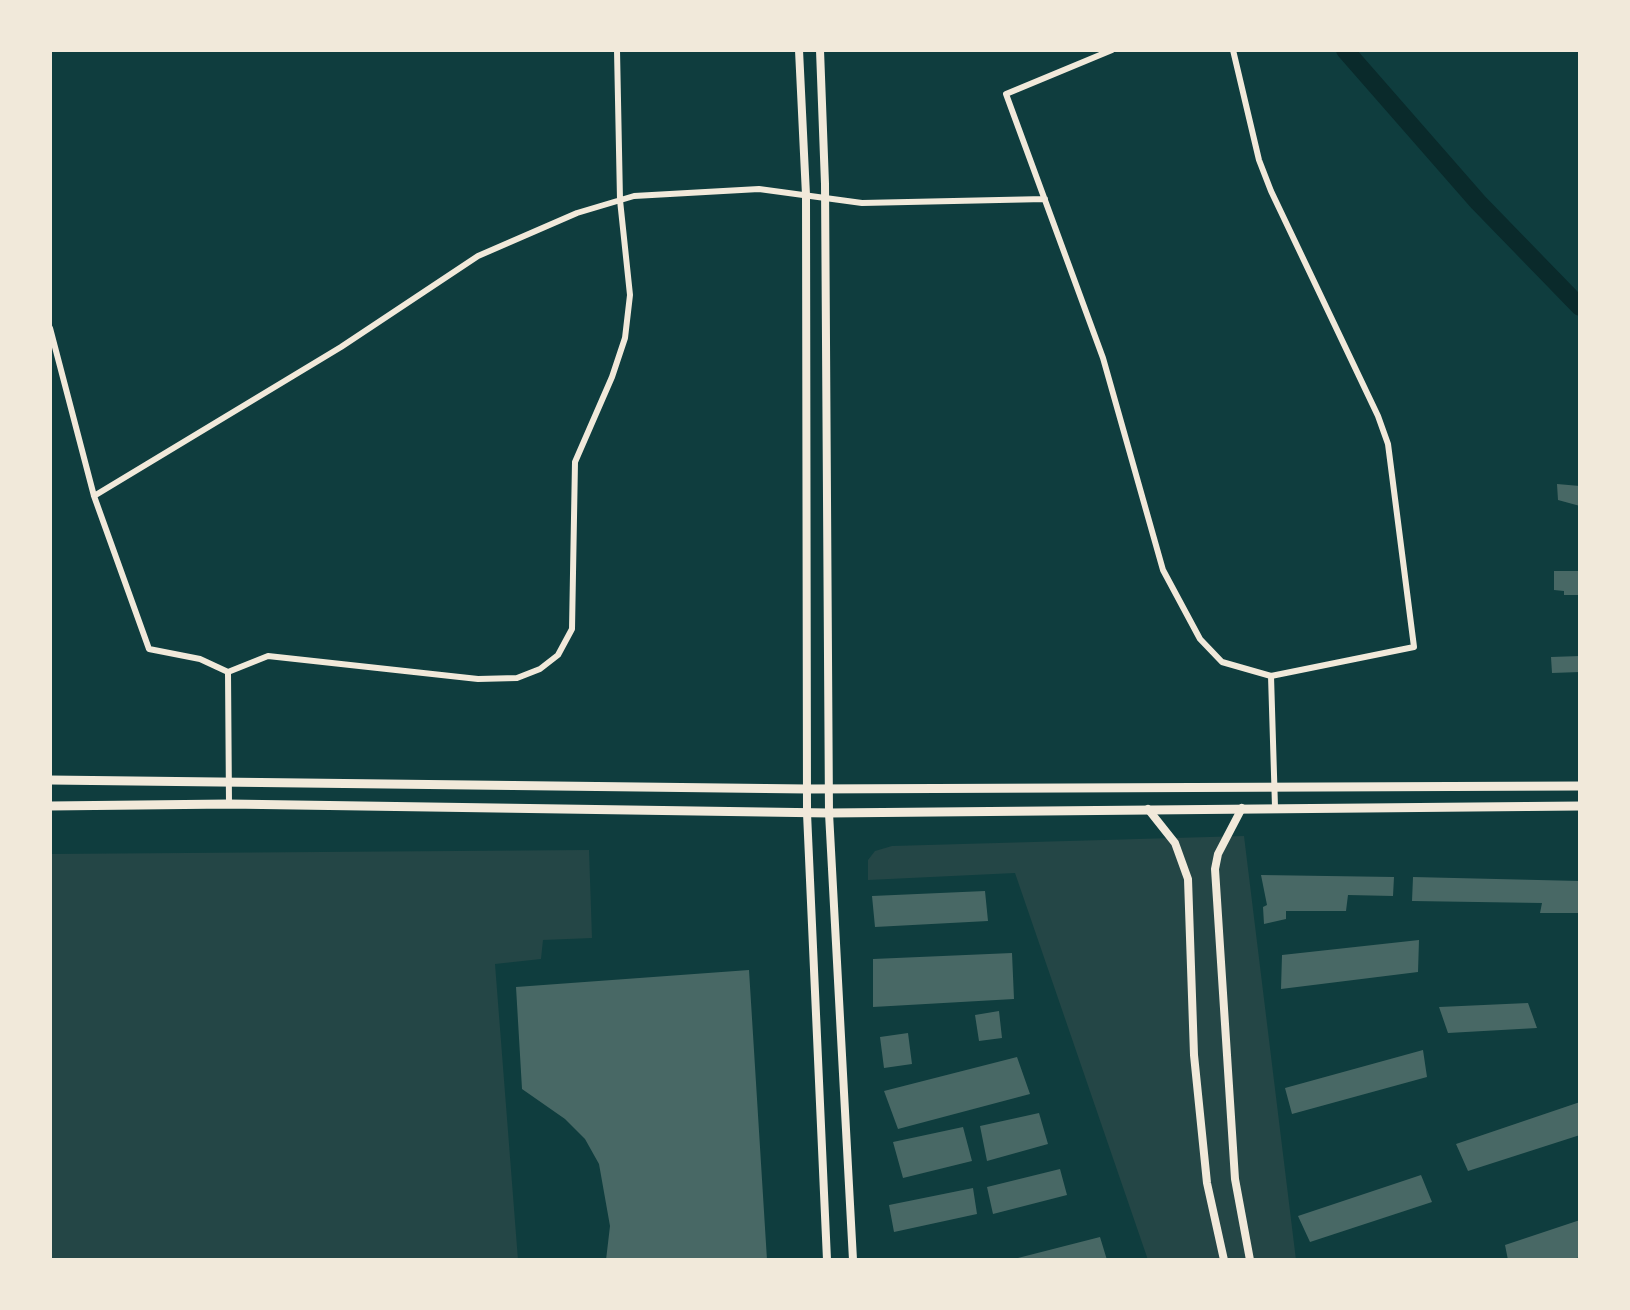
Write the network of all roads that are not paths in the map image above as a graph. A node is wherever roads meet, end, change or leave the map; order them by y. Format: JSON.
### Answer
{"nodes":[{"id":1,"x":617,"y":50,"type":"edge"},
{"id":2,"x":800,"y":50,"type":"edge"},
{"id":3,"x":820,"y":50,"type":"edge"},
{"id":4,"x":1112,"y":50,"type":"edge"},
{"id":5,"x":1233,"y":50,"type":"edge"},
{"id":6,"x":806,"y":195,"type":"junction"},
{"id":7,"x":825,"y":198,"type":"junction"},
{"id":8,"x":1045,"y":199,"type":"junction"},
{"id":9,"x":620,"y":200,"type":"junction"},
{"id":10,"x":50,"y":328,"type":"edge"},
{"id":11,"x":94,"y":496,"type":"junction"},
{"id":12,"x":228,"y":672,"type":"junction"},
{"id":13,"x":1272,"y":676,"type":"junction"},
{"id":14,"x":50,"y":780,"type":"edge"},
{"id":15,"x":228,"y":783,"type":"junction"},
{"id":16,"x":1580,"y":786,"type":"edge"},
{"id":17,"x":1275,"y":787,"type":"junction"},
{"id":18,"x":828,"y":788,"type":"junction"},
{"id":19,"x":807,"y":789,"type":"junction"},
{"id":20,"x":228,"y":804,"type":"junction"},
{"id":21,"x":50,"y":806,"type":"edge"},
{"id":22,"x":1580,"y":806,"type":"edge"},
{"id":23,"x":1275,"y":807,"type":"junction"},
{"id":24,"x":1242,"y":808,"type":"junction"},
{"id":25,"x":1148,"y":809,"type":"junction"},
{"id":26,"x":807,"y":813,"type":"junction"},
{"id":27,"x":829,"y":814,"type":"junction"},
{"id":28,"x":828,"y":1260,"type":"edge"},
{"id":29,"x":854,"y":1260,"type":"edge"},
{"id":30,"x":1224,"y":1260,"type":"edge"},
{"id":31,"x":1250,"y":1260,"type":"edge"}],
"edges":[{"from":1,"to":9,"type":"street"},
{"from":2,"to":6,"type":"street"},
{"from":3,"to":7,"type":"street"},
{"from":4,"to":8,"type":"street"},
{"from":5,"to":13,"type":"street"},
{"from":6,"to":7,"type":"street"},
{"from":6,"to":9,"type":"street"},
{"from":6,"to":19,"type":"street"},
{"from":7,"to":8,"type":"street"},
{"from":7,"to":18,"type":"street"},
{"from":8,"to":13,"type":"street"},
{"from":9,"to":11,"type":"street"},
{"from":9,"to":12,"type":"street"},
{"from":10,"to":11,"type":"street"},
{"from":11,"to":12,"type":"street"},
{"from":12,"to":15,"type":"street"},
{"from":13,"to":17,"type":"street"},
{"from":14,"to":15,"type":"main road"},
{"from":15,"to":19,"type":"main road"},
{"from":15,"to":20,"type":"street"},
{"from":16,"to":17,"type":"main road"},
{"from":17,"to":18,"type":"main road"},
{"from":17,"to":23,"type":"street"},
{"from":18,"to":19,"type":"main road"},
{"from":18,"to":27,"type":"street"},
{"from":19,"to":26,"type":"street"},
{"from":20,"to":21,"type":"main road"},
{"from":20,"to":26,"type":"main road"},
{"from":22,"to":23,"type":"main road"},
{"from":23,"to":24,"type":"main road"},
{"from":24,"to":25,"type":"main road"},
{"from":24,"to":31,"type":"street"},
{"from":25,"to":27,"type":"main road"},
{"from":25,"to":30,"type":"street"},
{"from":26,"to":27,"type":"main road"},
{"from":26,"to":28,"type":"street"},
{"from":27,"to":29,"type":"street"}]}
